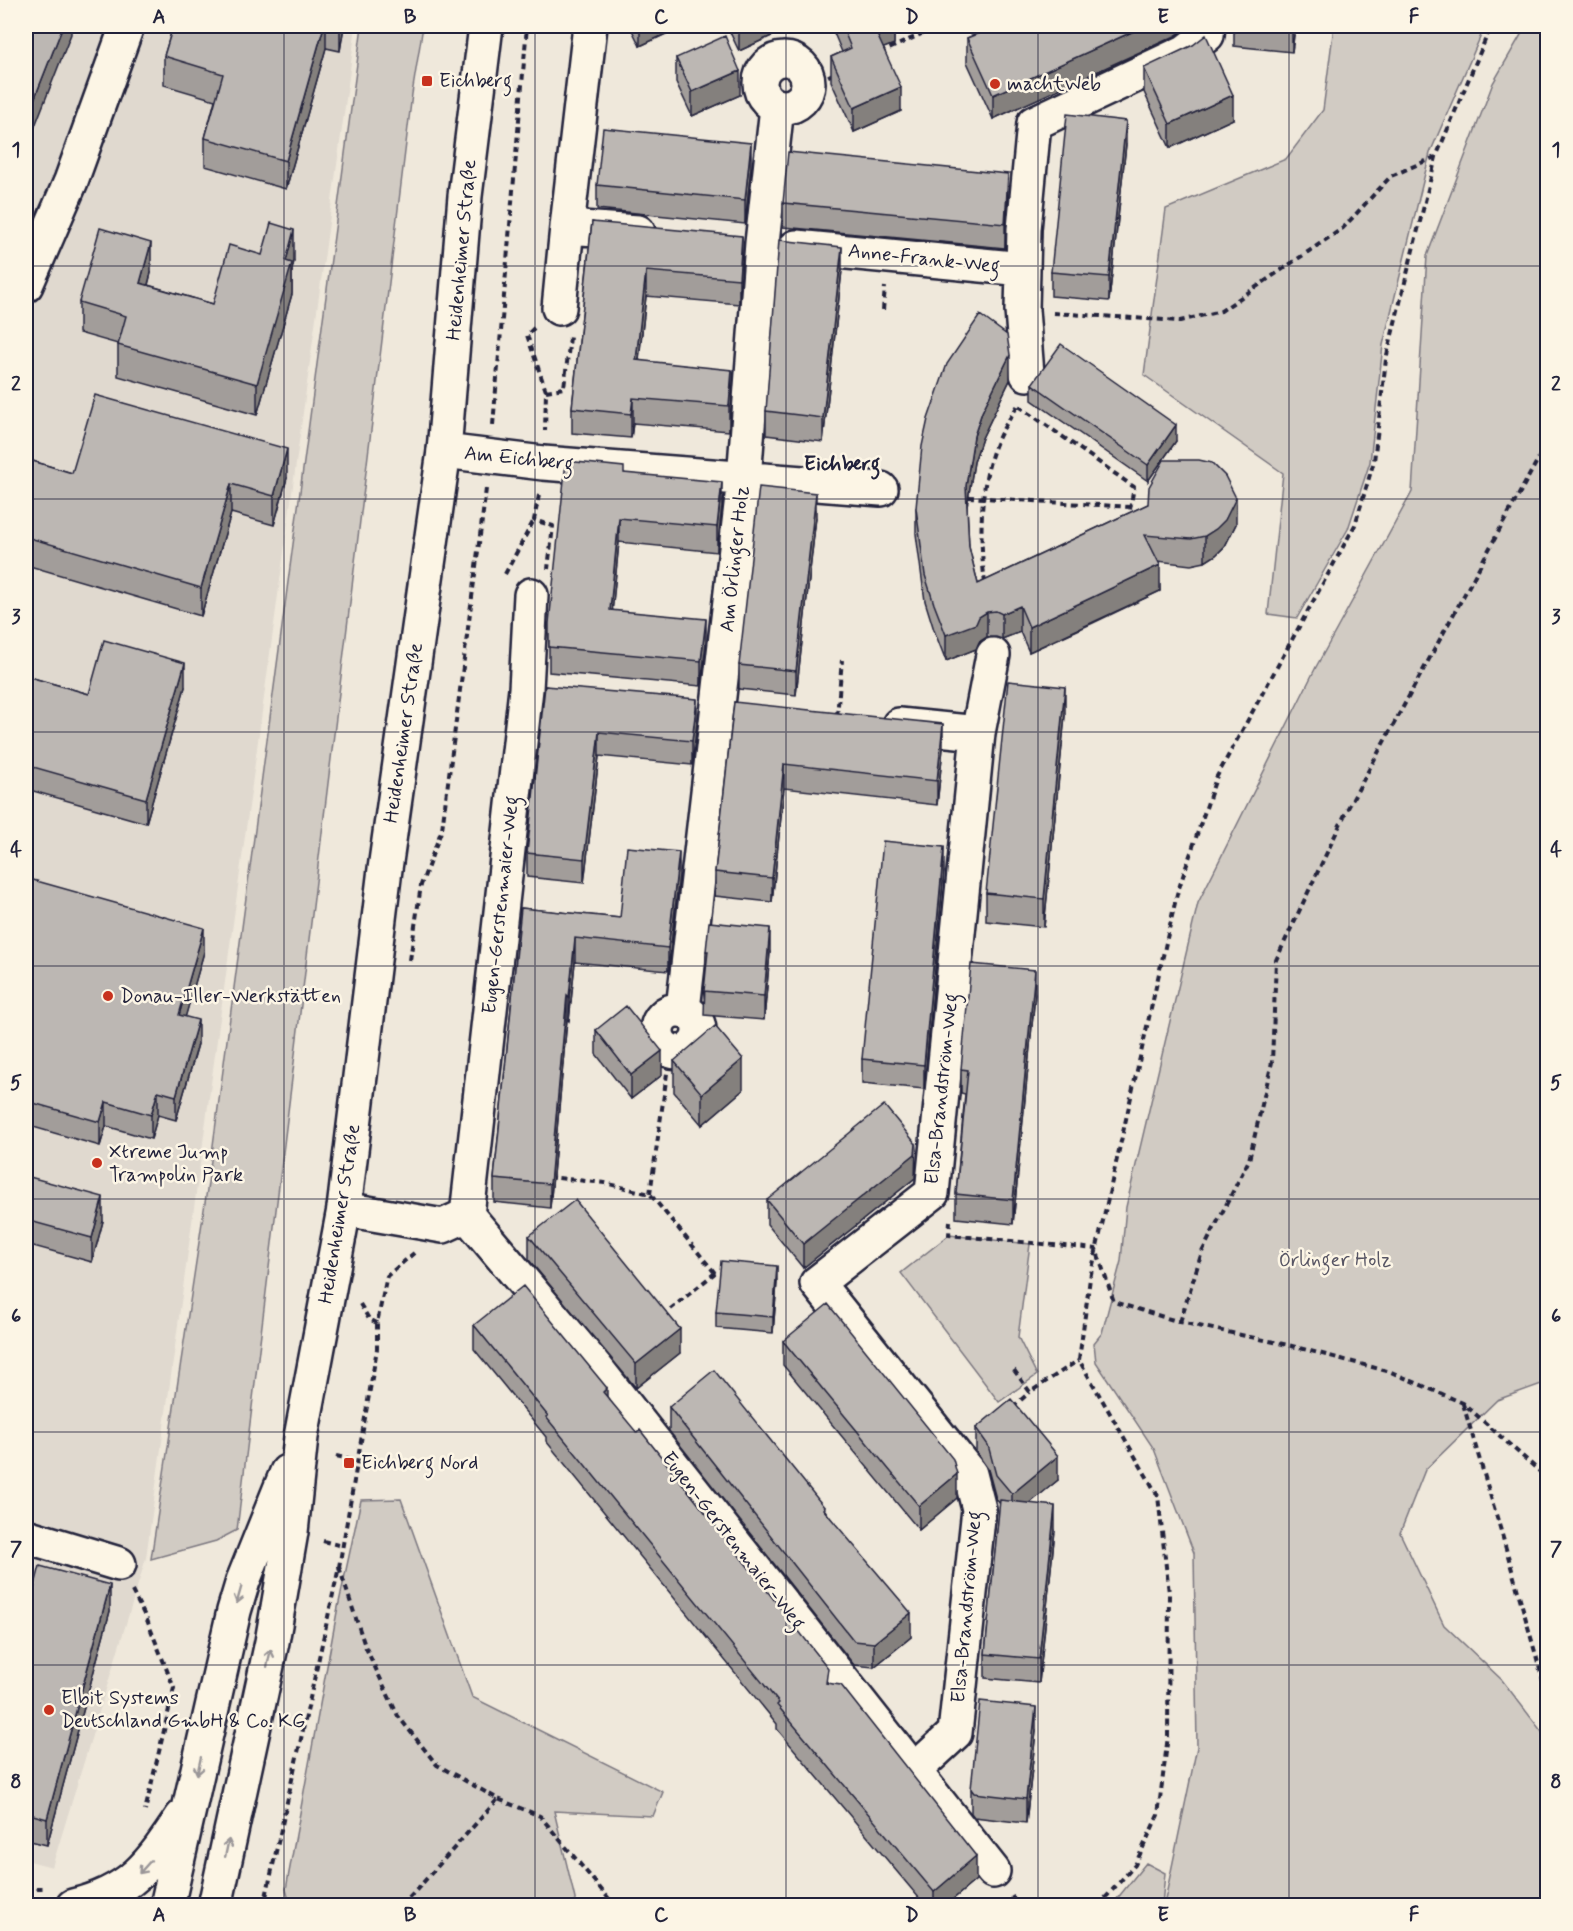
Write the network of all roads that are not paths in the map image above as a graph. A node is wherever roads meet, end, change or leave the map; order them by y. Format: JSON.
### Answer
{"nodes":[{"id":1,"x":128,"y":26,"type":"edge"},
{"id":2,"x":486,"y":26,"type":"edge"},
{"id":3,"x":590,"y":26,"type":"edge"},
{"id":4,"x":1208,"y":26,"type":"edge"},
{"id":5,"x":777,"y":107,"type":"junction"},
{"id":6,"x":567,"y":227,"type":"junction"},
{"id":7,"x":668,"y":235,"type":"edge"},
{"id":8,"x":728,"y":240,"type":"edge"},
{"id":9,"x":762,"y":243,"type":"junction"},
{"id":10,"x":1023,"y":269,"type":"junction"},
{"id":11,"x":26,"y":285,"type":"edge"},
{"id":12,"x":565,"y":319,"type":"road end"},
{"id":13,"x":1027,"y":374,"type":"road end"},
{"id":14,"x":444,"y":450,"type":"junction"},
{"id":15,"x":744,"y":479,"type":"junction"},
{"id":16,"x":881,"y":489,"type":"dead end"},
{"id":17,"x":539,"y":583,"type":"road end"},
{"id":18,"x":993,"y":656,"type":"dead end"},
{"id":19,"x":526,"y":689,"type":"junction"},
{"id":20,"x":561,"y":692,"type":"edge"},
{"id":21,"x":686,"y":703,"type":"edge"},
{"id":22,"x":731,"y":707,"type":"junction"},
{"id":23,"x":837,"y":718,"type":"edge"},
{"id":24,"x":978,"y":733,"type":"junction"},
{"id":25,"x":676,"y":1052,"type":"road end"},
{"id":26,"x":344,"y":1209,"type":"junction"},
{"id":27,"x":455,"y":1220,"type":"junction"},
{"id":28,"x":301,"y":1437,"type":"junction"},
{"id":29,"x":26,"y":1536,"type":"edge"},
{"id":30,"x":119,"y":1564,"type":"road end"},
{"id":31,"x":915,"y":1770,"type":"junction"},
{"id":32,"x":191,"y":1803,"type":"junction"},
{"id":33,"x":993,"y":1871,"type":"dead end"},
{"id":34,"x":73,"y":1905,"type":"edge"},
{"id":35,"x":167,"y":1905,"type":"edge"},
{"id":36,"x":215,"y":1905,"type":"edge"}],
"edges":[{"from":1,"to":11,"type":"street"},
{"from":2,"to":14,"type":"street","name":"Heidenheimer Straße"},
{"from":3,"to":6,"type":"street"},
{"from":4,"to":10,"type":"street","name":"Anne-Frank-Weg"},
{"from":5,"to":5,"type":"street"},
{"from":5,"to":9,"type":"street","name":"Am Örlinger Holz"},
{"from":6,"to":7,"type":"street"},
{"from":6,"to":12,"type":"street"},
{"from":8,"to":9,"type":"street","name":"Anne-Frank-Weg"},
{"from":9,"to":10,"type":"street","name":"Anne-Frank-Weg"},
{"from":9,"to":15,"type":"street","name":"Am Örlinger Holz"},
{"from":10,"to":13,"type":"street"},
{"from":14,"to":15,"type":"street","name":"Am Eichberg"},
{"from":14,"to":26,"type":"street","name":"Heidenheimer Straße"},
{"from":15,"to":16,"type":"street","name":"Am Eichberg"},
{"from":15,"to":22,"type":"street","name":"Am Örlinger Holz"},
{"from":17,"to":19,"type":"street","name":"Eugen-Gerstenmaier-Weg"},
{"from":18,"to":24,"type":"street"},
{"from":19,"to":20,"type":"street"},
{"from":19,"to":27,"type":"street","name":"Eugen-Gerstenmaier-Weg"},
{"from":21,"to":22,"type":"street"},
{"from":22,"to":25,"type":"street","name":"Am Örlinger Holz"},
{"from":23,"to":24,"type":"street"},
{"from":24,"to":31,"type":"street","name":"Elsa-Brandström-Weg"},
{"from":26,"to":27,"type":"street"},
{"from":26,"to":28,"type":"street","name":"Heidenheimer Straße"},
{"from":27,"to":31,"type":"street","name":"Eugen-Gerstenmaier-Weg"},
{"from":28,"to":32,"type":"street","name":"Heidenheimer Straße","one_way":true},
{"from":36,"to":28,"type":"street","name":"Heidenheimer Straße","one_way":true},
{"from":29,"to":30,"type":"street"},
{"from":31,"to":33,"type":"street","name":"Eugen-Gerstenmaier-Weg"},
{"from":32,"to":34,"type":"street","one_way":true},
{"from":32,"to":35,"type":"street","name":"Heidenheimer Straße"}]}
